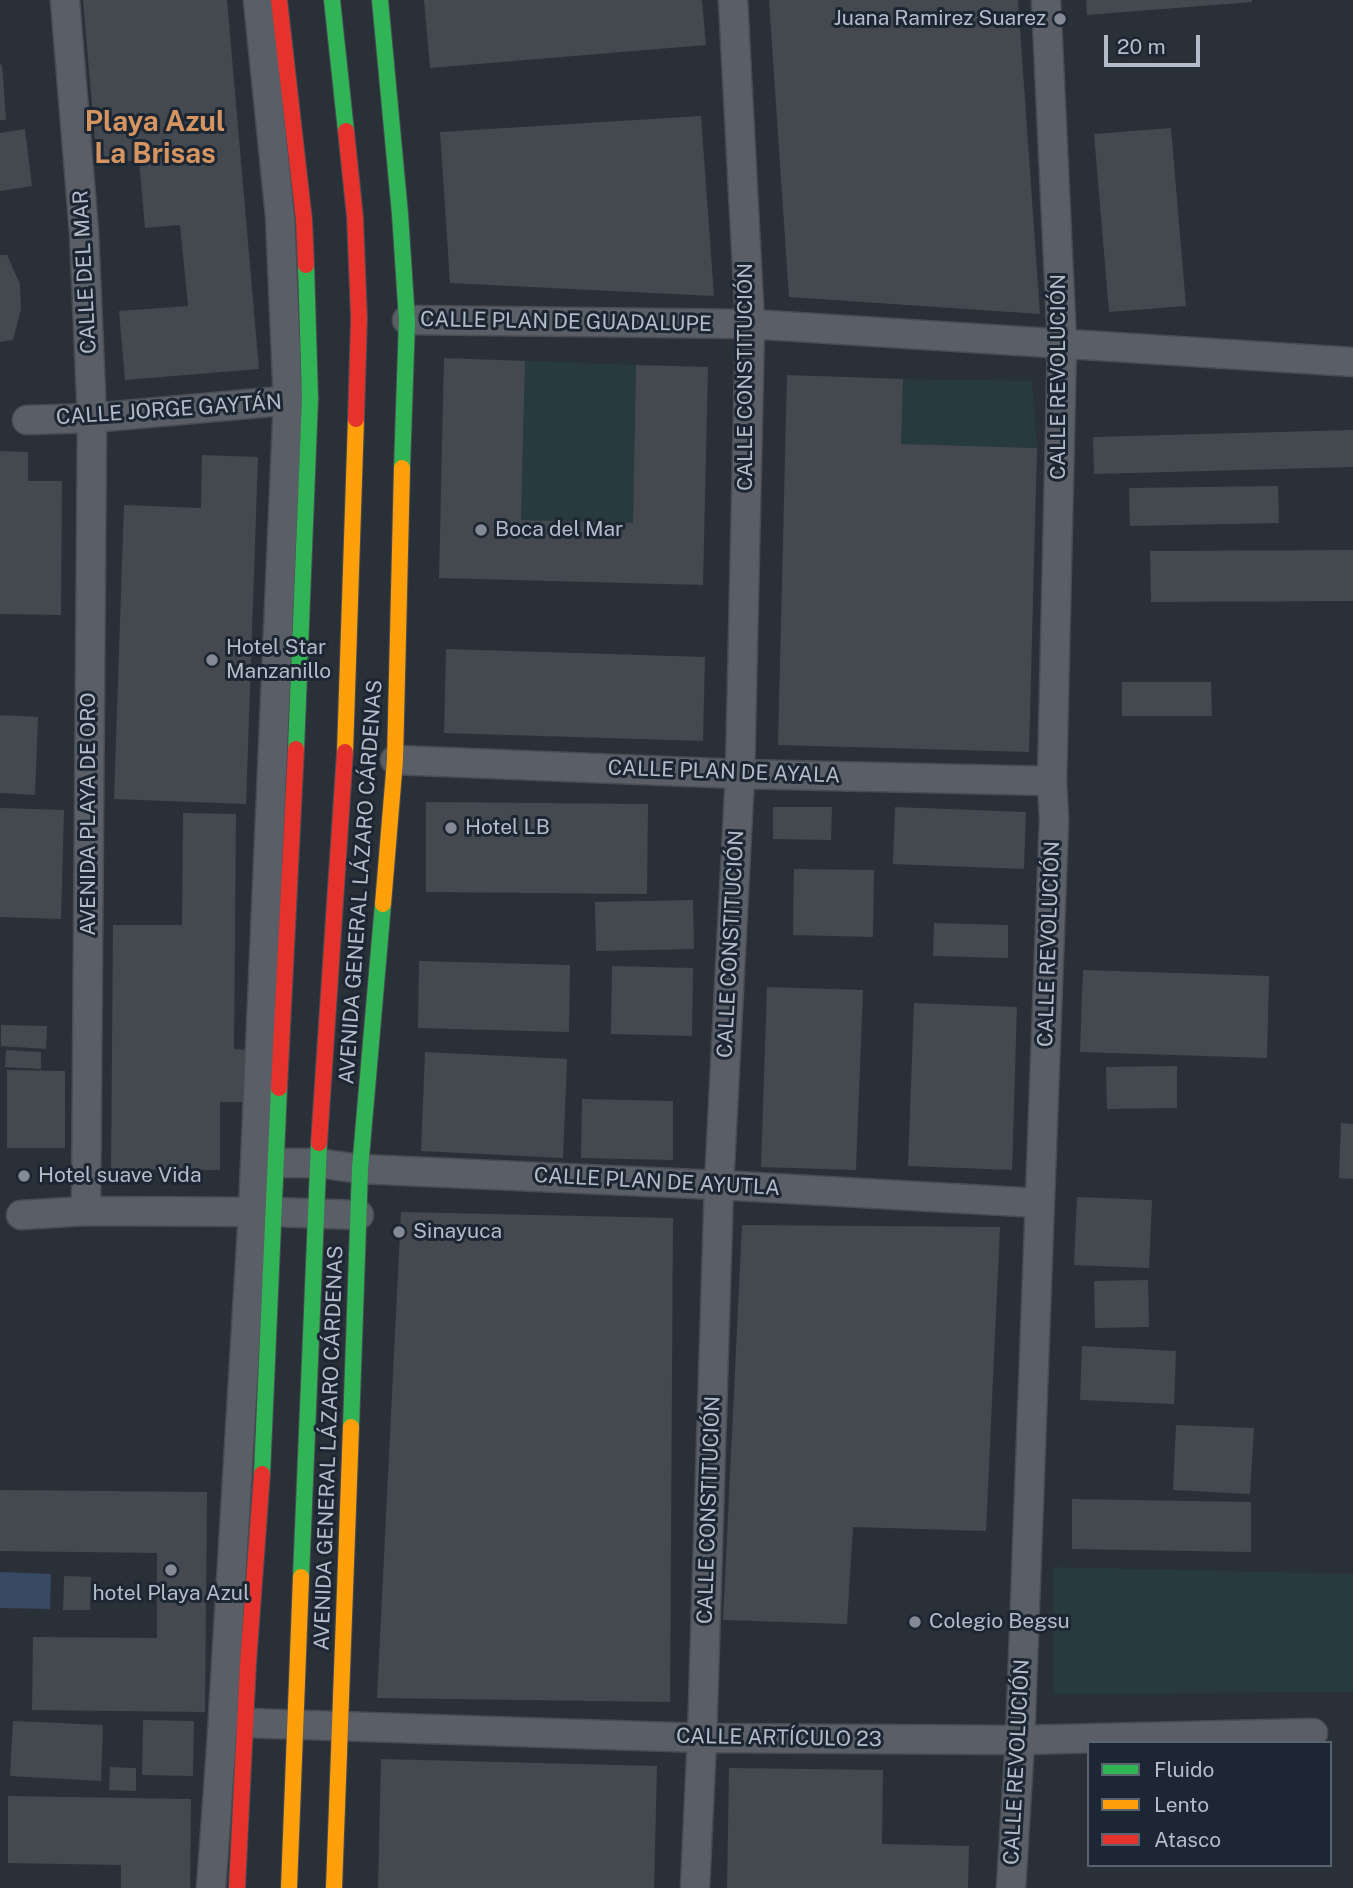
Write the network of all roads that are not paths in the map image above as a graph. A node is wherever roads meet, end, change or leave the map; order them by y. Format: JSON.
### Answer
{"nodes":[{"id":1,"x":65,"y":0,"type":"edge"},
{"id":2,"x":258,"y":0,"type":"edge"},
{"id":3,"x":279,"y":0,"type":"edge"},
{"id":4,"x":332,"y":0,"type":"edge"},
{"id":5,"x":380,"y":0,"type":"edge"},
{"id":6,"x":733,"y":0,"type":"edge"},
{"id":7,"x":1046,"y":0,"type":"edge"},
{"id":8,"x":407,"y":320,"type":"junction"},
{"id":9,"x":750,"y":324,"type":"junction"},
{"id":10,"x":1062,"y":343,"type":"junction"},
{"id":11,"x":1353,"y":362,"type":"edge"},
{"id":12,"x":299,"y":400,"type":"junction"},
{"id":13,"x":92,"y":418,"type":"junction"},
{"id":14,"x":27,"y":420,"type":"dead end"},
{"id":15,"x":395,"y":760,"type":"junction"},
{"id":16,"x":740,"y":774,"type":"junction"},
{"id":17,"x":1052,"y":781,"type":"junction"},
{"id":18,"x":275,"y":1163,"type":"junction"},
{"id":19,"x":318,"y":1163,"type":"junction"},
{"id":20,"x":360,"y":1168,"type":"junction"},
{"id":21,"x":719,"y":1185,"type":"junction"},
{"id":22,"x":1039,"y":1203,"type":"junction"},
{"id":23,"x":86,"y":1211,"type":"junction"},
{"id":24,"x":263,"y":1212,"type":"junction"},
{"id":25,"x":317,"y":1214,"type":"junction"},
{"id":26,"x":21,"y":1215,"type":"dead end"},
{"id":27,"x":359,"y":1215,"type":"junction"},
{"id":28,"x":246,"y":1723,"type":"junction"},
{"id":29,"x":296,"y":1724,"type":"junction"},
{"id":30,"x":339,"y":1725,"type":"junction"},
{"id":31,"x":1312,"y":1733,"type":"dead end"},
{"id":32,"x":702,"y":1738,"type":"junction"},
{"id":33,"x":1020,"y":1740,"type":"junction"},
{"id":34,"x":211,"y":1888,"type":"edge"},
{"id":35,"x":237,"y":1888,"type":"edge"},
{"id":36,"x":289,"y":1888,"type":"edge"},
{"id":37,"x":334,"y":1888,"type":"edge"},
{"id":38,"x":695,"y":1888,"type":"edge"},
{"id":39,"x":1011,"y":1888,"type":"edge"}],
"edges":[{"from":1,"to":13,"type":"street","name":"CALLE DEL MAR"},
{"from":2,"to":12,"type":"street"},
{"from":3,"to":12,"type":"street"},
{"from":4,"to":19,"type":"street","name":"AVENIDA GENERAL LÁZARO CÁRDENAS"},
{"from":5,"to":8,"type":"street","name":"AVENIDA GENERAL LÁZARO CÁRDENAS"},
{"from":6,"to":9,"type":"street","name":"CALLE CONSTITUCIÓN"},
{"from":7,"to":10,"type":"street","name":"CALLE REVOLUCIÓN"},
{"from":8,"to":9,"type":"street","name":"CALLE PLAN DE GUADALUPE"},
{"from":8,"to":15,"type":"street","name":"AVENIDA GENERAL LÁZARO CÁRDENAS"},
{"from":9,"to":10,"type":"street","name":"CALLE PLAN DE GUADALUPE"},
{"from":9,"to":16,"type":"street","name":"CALLE CONSTITUCIÓN"},
{"from":10,"to":11,"type":"street","name":"CALLE PLAN DE GUADALUPE"},
{"from":10,"to":17,"type":"street","name":"CALLE REVOLUCIÓN"},
{"from":12,"to":13,"type":"street","name":"CALLE JORGE GAYTÁN"},
{"from":12,"to":18,"type":"street"},
{"from":12,"to":24,"type":"street"},
{"from":13,"to":14,"type":"street","name":"CALLE JORGE GAYTÁN"},
{"from":13,"to":23,"type":"street","name":"AVENIDA PLAYA DE ORO"},
{"from":15,"to":16,"type":"street","name":"CALLE PLAN DE AYALA"},
{"from":15,"to":20,"type":"street","name":"AVENIDA GENERAL LÁZARO CÁRDENAS"},
{"from":16,"to":17,"type":"street","name":"CALLE PLAN DE AYALA"},
{"from":16,"to":21,"type":"street","name":"CALLE CONSTITUCIÓN"},
{"from":17,"to":22,"type":"street","name":"CALLE REVOLUCIÓN"},
{"from":18,"to":19,"type":"street","name":"CALLE PLAN DE AYUTLA"},
{"from":18,"to":24,"type":"street"},
{"from":19,"to":20,"type":"street","name":"CALLE PLAN DE AYUTLA"},
{"from":19,"to":25,"type":"street","name":"AVENIDA GENERAL LÁZARO CÁRDENAS"},
{"from":20,"to":21,"type":"street","name":"CALLE PLAN DE AYUTLA"},
{"from":20,"to":27,"type":"street","name":"AVENIDA GENERAL LÁZARO CÁRDENAS"},
{"from":21,"to":22,"type":"street","name":"CALLE PLAN DE AYUTLA"},
{"from":21,"to":32,"type":"street","name":"CALLE CONSTITUCIÓN"},
{"from":22,"to":33,"type":"street","name":"CALLE REVOLUCIÓN"},
{"from":23,"to":24,"type":"street"},
{"from":23,"to":26,"type":"street"},
{"from":24,"to":25,"type":"street"},
{"from":24,"to":28,"type":"street"},
{"from":24,"to":34,"type":"street"},
{"from":25,"to":27,"type":"street"},
{"from":25,"to":29,"type":"street","name":"AVENIDA GENERAL LÁZARO CÁRDENAS"},
{"from":27,"to":30,"type":"street","name":"AVENIDA GENERAL LÁZARO CÁRDENAS"},
{"from":28,"to":29,"type":"street","name":"CALLE ARTÍCULO 23"},
{"from":28,"to":35,"type":"street"},
{"from":29,"to":30,"type":"street","name":"CALLE ARTÍCULO 23"},
{"from":29,"to":36,"type":"street","name":"AVENIDA GENERAL LÁZARO CÁRDENAS"},
{"from":30,"to":32,"type":"street","name":"CALLE ARTÍCULO 23"},
{"from":30,"to":37,"type":"street","name":"AVENIDA GENERAL LÁZARO CÁRDENAS"},
{"from":31,"to":33,"type":"street","name":"CALLE ARTÍCULO 23"},
{"from":32,"to":33,"type":"street","name":"CALLE ARTÍCULO 23"},
{"from":32,"to":38,"type":"street","name":"CALLE CONSTITUCIÓN"},
{"from":33,"to":39,"type":"street","name":"CALLE REVOLUCIÓN"}]}
